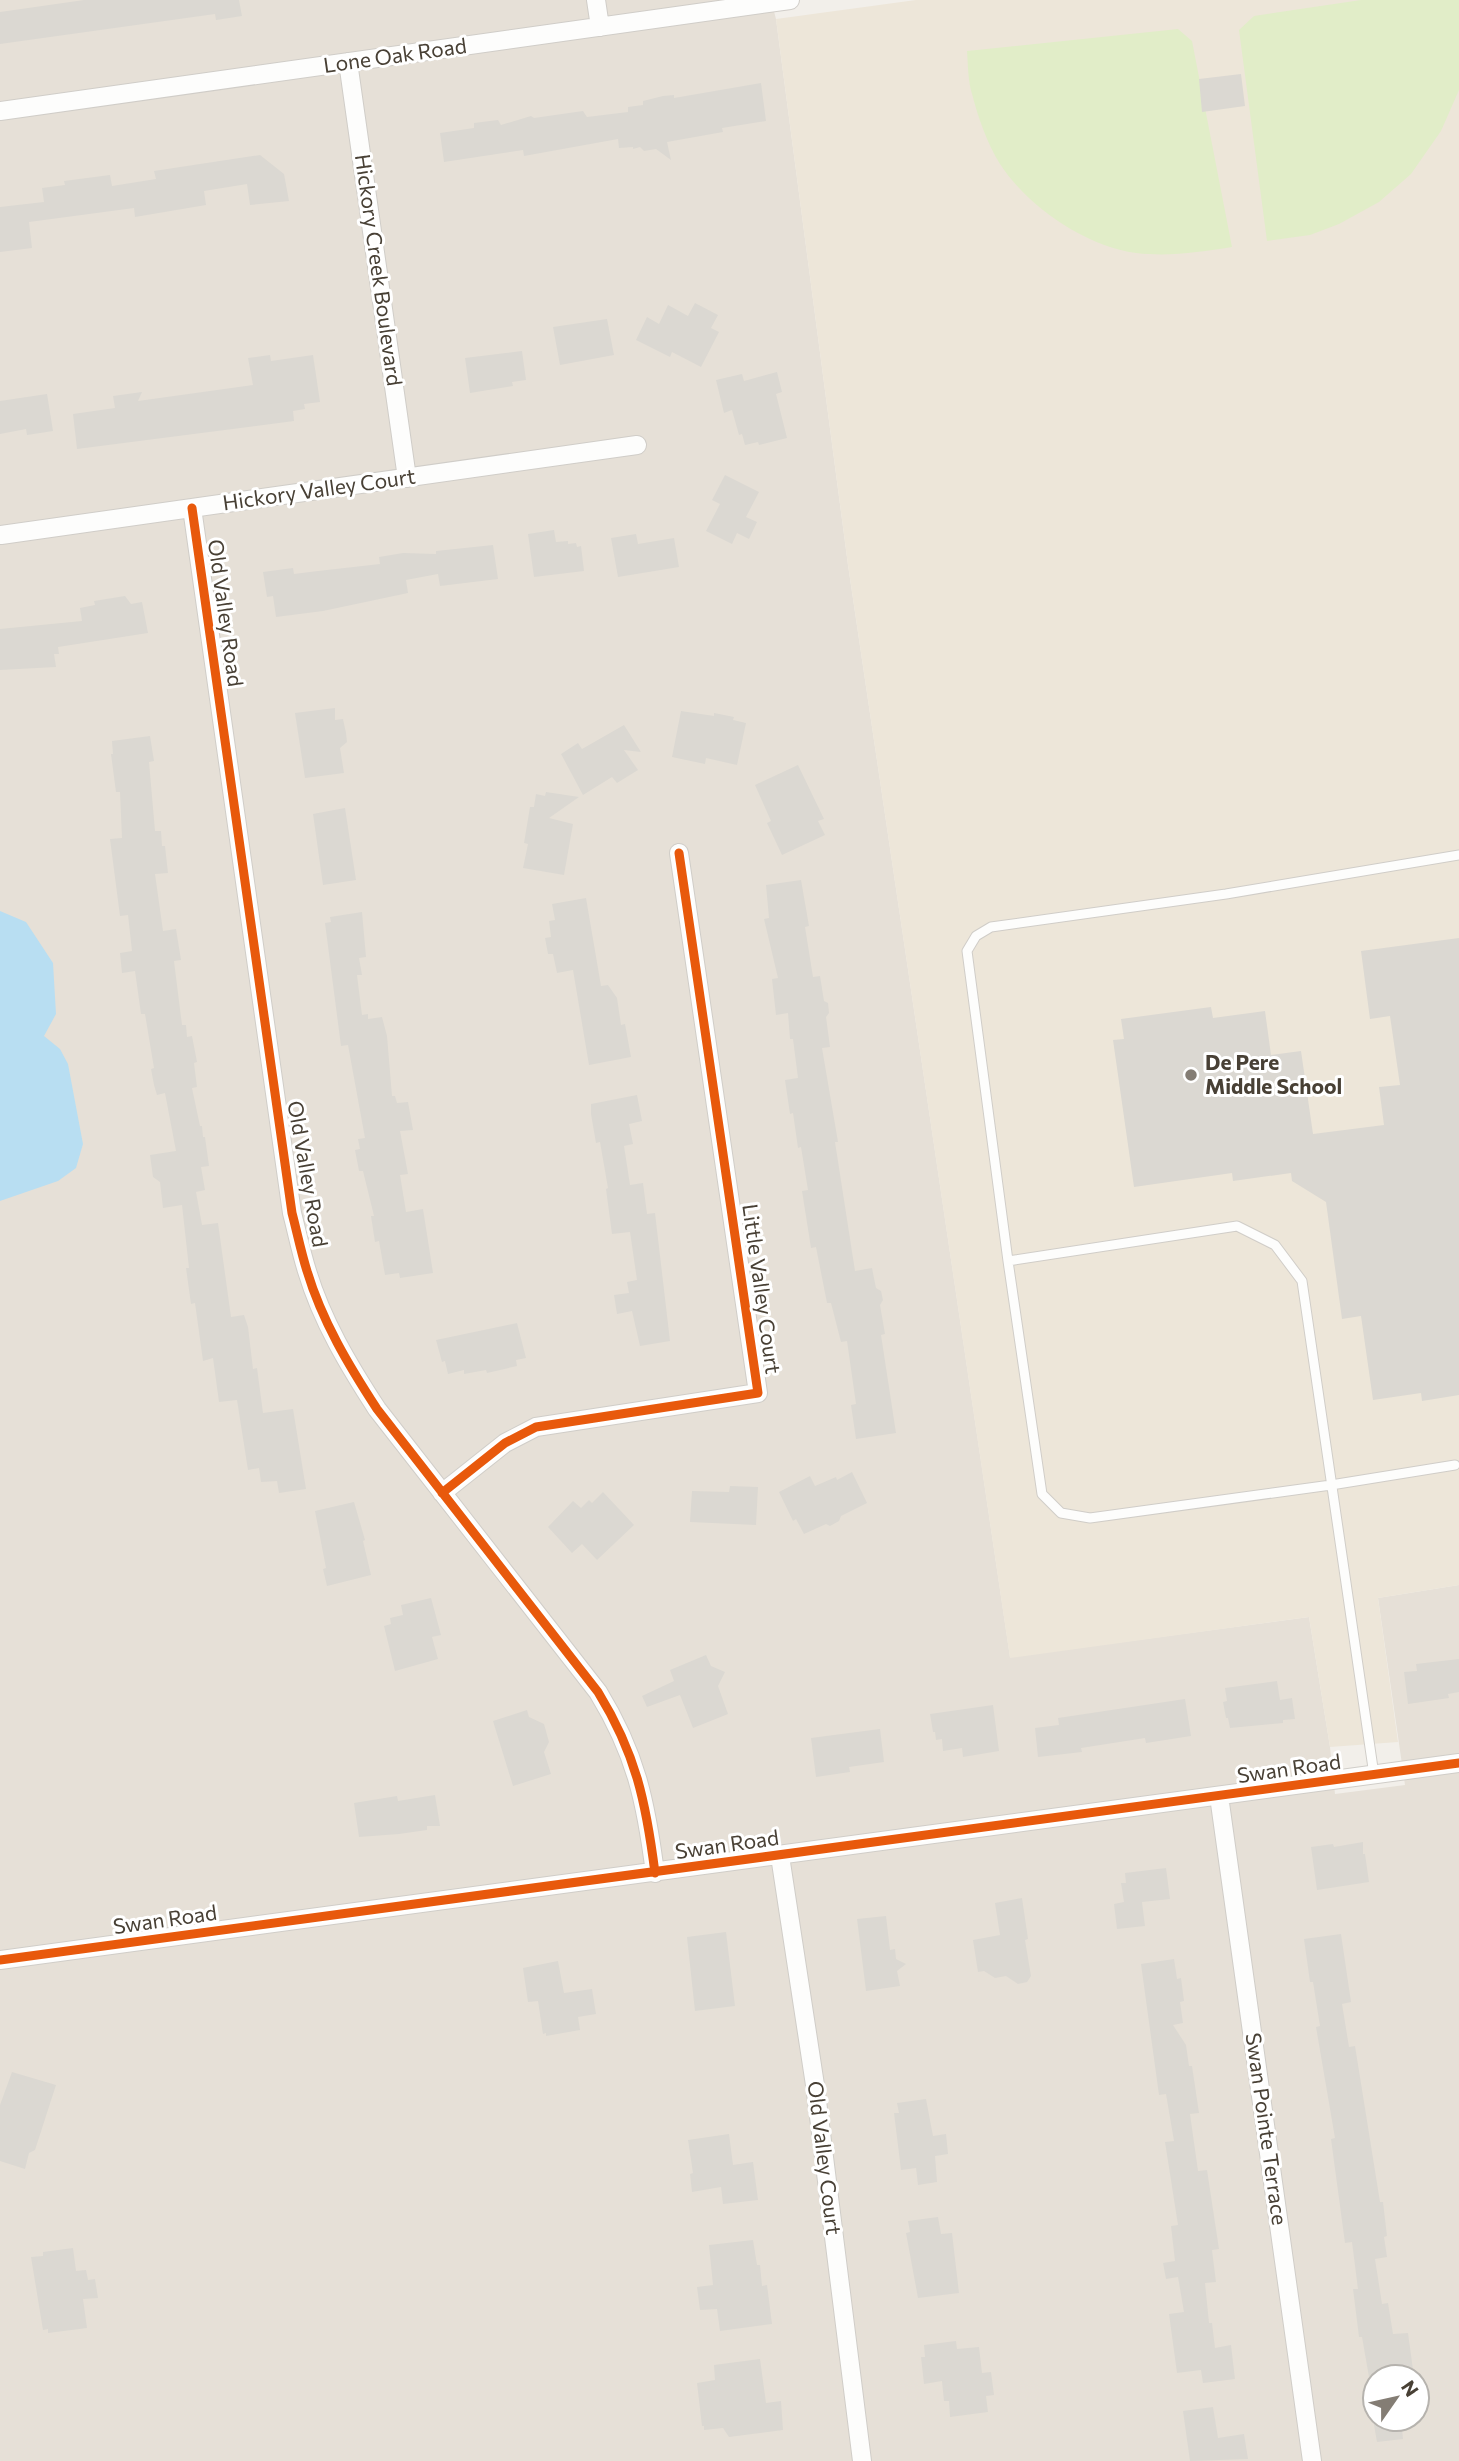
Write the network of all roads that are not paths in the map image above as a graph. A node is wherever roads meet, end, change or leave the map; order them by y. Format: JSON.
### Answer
{"nodes":[{"id":1,"x":596,"y":0,"type":"edge"},
{"id":2,"x":790,"y":0,"type":"edge"},
{"id":3,"x":600,"y":27,"type":"junction"},
{"id":4,"x":348,"y":62,"type":"junction"},
{"id":5,"x":0,"y":111,"type":"edge"},
{"id":6,"x":636,"y":445,"type":"dead end"},
{"id":7,"x":407,"y":478,"type":"junction"},
{"id":8,"x":192,"y":508,"type":"junction"},
{"id":9,"x":1,"y":535,"type":"edge"},
{"id":10,"x":679,"y":853,"type":"dead end"},
{"id":11,"x":1459,"y":855,"type":"edge"},
{"id":12,"x":1008,"y":1261,"type":"junction"},
{"id":13,"x":1455,"y":1465,"type":"dead end"},
{"id":14,"x":1331,"y":1485,"type":"junction"},
{"id":15,"x":442,"y":1493,"type":"junction"},
{"id":16,"x":1459,"y":1763,"type":"edge"},
{"id":17,"x":1374,"y":1775,"type":"junction"},
{"id":18,"x":1219,"y":1797,"type":"junction"},
{"id":19,"x":780,"y":1856,"type":"junction"},
{"id":20,"x":655,"y":1873,"type":"junction"},
{"id":21,"x":0,"y":1959,"type":"edge"},
{"id":22,"x":862,"y":2461,"type":"edge"},
{"id":23,"x":1312,"y":2461,"type":"edge"}],
"edges":[{"from":1,"to":3,"type":"street"},
{"from":2,"to":3,"type":"street","name":"Lone Oak Road"},
{"from":3,"to":4,"type":"street","name":"Lone Oak Road"},
{"from":4,"to":5,"type":"street","name":"Lone Oak Road"},
{"from":4,"to":7,"type":"street","name":"Hickory Creek Boulevard"},
{"from":6,"to":7,"type":"street","name":"Hickory Valley Court"},
{"from":7,"to":8,"type":"street","name":"Hickory Valley Court"},
{"from":8,"to":9,"type":"street","name":"Hickory Valley Court"},
{"from":8,"to":15,"type":"street","name":"Old Valley Road"},
{"from":10,"to":15,"type":"street","name":"Little Valley Court"},
{"from":11,"to":12,"type":"lane"},
{"from":12,"to":14,"type":"lane"},
{"from":12,"to":14,"type":"lane"},
{"from":13,"to":14,"type":"lane"},
{"from":14,"to":17,"type":"lane"},
{"from":15,"to":20,"type":"street","name":"Old Valley Road"},
{"from":16,"to":17,"type":"street","name":"Swan Road"},
{"from":17,"to":18,"type":"street","name":"Swan Road"},
{"from":18,"to":19,"type":"street","name":"Swan Road"},
{"from":18,"to":23,"type":"street","name":"Swan Pointe Terrace"},
{"from":19,"to":20,"type":"street","name":"Swan Road"},
{"from":19,"to":22,"type":"street","name":"Old Valley Court"},
{"from":20,"to":21,"type":"street","name":"Swan Road"}]}
